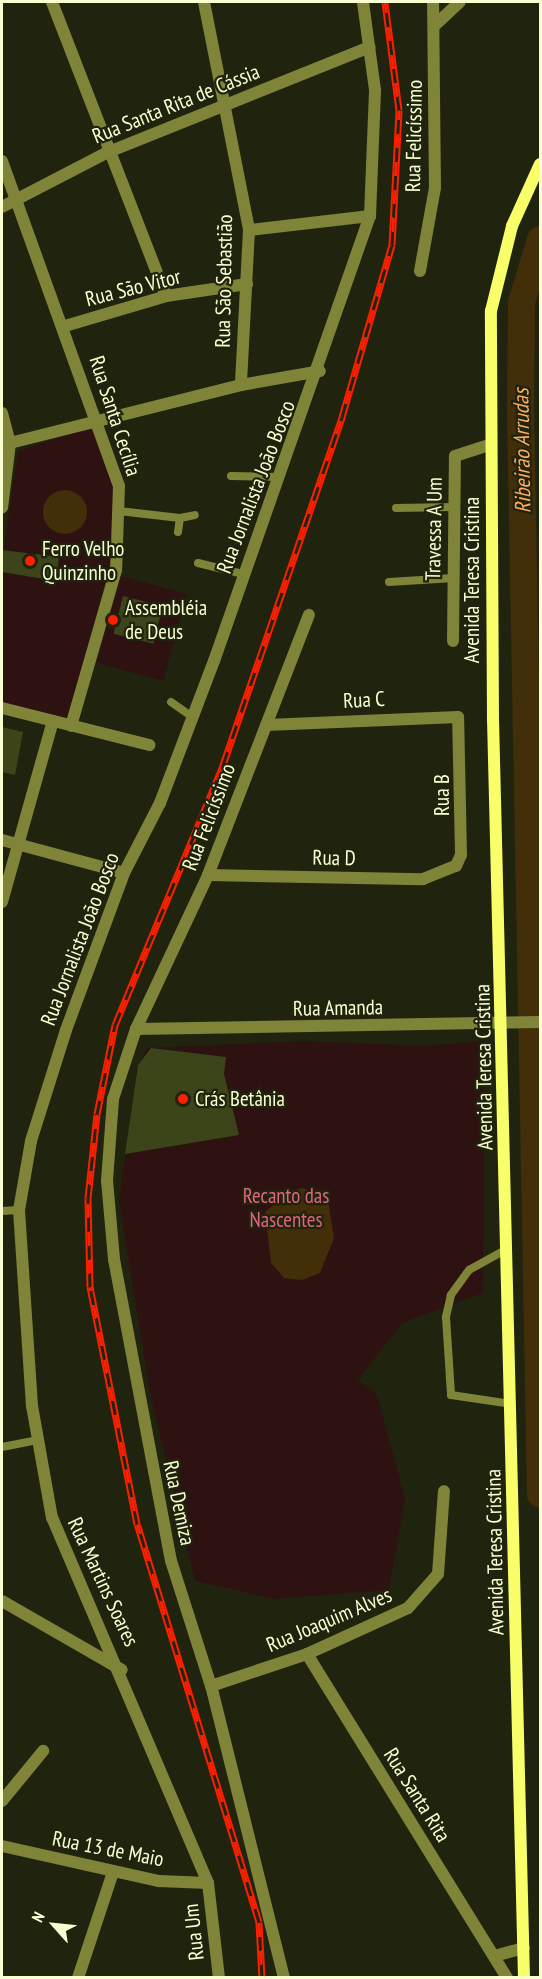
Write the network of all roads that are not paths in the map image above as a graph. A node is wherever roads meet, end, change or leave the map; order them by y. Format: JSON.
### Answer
{"nodes":[{"id":1,"x":52,"y":2,"type":"edge"},
{"id":2,"x":204,"y":2,"type":"edge"},
{"id":3,"x":363,"y":2,"type":"edge"},
{"id":4,"x":433,"y":2,"type":"edge"},
{"id":5,"x":460,"y":2,"type":"edge"},
{"id":6,"x":434,"y":26,"type":"junction"},
{"id":7,"x":370,"y":47,"type":"junction"},
{"id":8,"x":225,"y":104,"type":"junction"},
{"id":9,"x":106,"y":153,"type":"junction"},
{"id":10,"x":2,"y":160,"type":"edge"},
{"id":11,"x":540,"y":164,"type":"edge"},
{"id":12,"x":17,"y":200,"type":"junction"},
{"id":13,"x":2,"y":207,"type":"edge"},
{"id":14,"x":370,"y":216,"type":"junction"},
{"id":15,"x":249,"y":230,"type":"junction"},
{"id":16,"x":420,"y":271,"type":"dead end"},
{"id":17,"x":247,"y":284,"type":"junction"},
{"id":18,"x":166,"y":296,"type":"junction"},
{"id":19,"x":65,"y":326,"type":"junction"},
{"id":20,"x":320,"y":371,"type":"junction"},
{"id":21,"x":241,"y":385,"type":"junction"},
{"id":22,"x":2,"y":413,"type":"edge"},
{"id":23,"x":98,"y":421,"type":"junction"},
{"id":24,"x":6,"y":444,"type":"edge"},
{"id":25,"x":491,"y":444,"type":"junction"},
{"id":26,"x":231,"y":476,"type":"dead end"},
{"id":27,"x":282,"y":478,"type":"junction"},
{"id":28,"x":454,"y":507,"type":"junction"},
{"id":29,"x":2,"y":508,"type":"edge"},
{"id":30,"x":396,"y":508,"type":"dead end"},
{"id":31,"x":119,"y":511,"type":"junction"},
{"id":32,"x":195,"y":515,"type":"dead end"},
{"id":33,"x":180,"y":518,"type":"junction"},
{"id":34,"x":178,"y":532,"type":"dead end"},
{"id":35,"x":198,"y":563,"type":"dead end"},
{"id":36,"x":243,"y":574,"type":"junction"},
{"id":37,"x":453,"y":578,"type":"junction"},
{"id":38,"x":389,"y":582,"type":"dead end"},
{"id":39,"x":309,"y":615,"type":"dead end"},
{"id":40,"x":453,"y":641,"type":"dead end"},
{"id":41,"x":171,"y":702,"type":"dead end"},
{"id":42,"x":2,"y":708,"type":"edge"},
{"id":43,"x":191,"y":716,"type":"junction"},
{"id":44,"x":53,"y":721,"type":"junction"},
{"id":45,"x":460,"y":722,"type":"joint"},
{"id":46,"x":266,"y":725,"type":"junction"},
{"id":47,"x":71,"y":726,"type":"junction"},
{"id":48,"x":149,"y":745,"type":"dead end"},
{"id":49,"x":2,"y":840,"type":"edge"},
{"id":50,"x":17,"y":843,"type":"junction"},
{"id":51,"x":456,"y":866,"type":"joint"},
{"id":52,"x":124,"y":873,"type":"junction"},
{"id":53,"x":208,"y":875,"type":"junction"},
{"id":54,"x":2,"y":903,"type":"edge"},
{"id":55,"x":540,"y":1022,"type":"edge"},
{"id":56,"x":502,"y":1024,"type":"junction"},
{"id":57,"x":136,"y":1029,"type":"junction"},
{"id":58,"x":19,"y":1210,"type":"junction"},
{"id":59,"x":2,"y":1211,"type":"edge"},
{"id":60,"x":508,"y":1249,"type":"junction"},
{"id":61,"x":511,"y":1404,"type":"junction"},
{"id":62,"x":38,"y":1440,"type":"junction"},
{"id":63,"x":2,"y":1447,"type":"edge"},
{"id":64,"x":444,"y":1491,"type":"dead end"},
{"id":65,"x":2,"y":1601,"type":"edge"},
{"id":66,"x":307,"y":1654,"type":"junction"},
{"id":67,"x":122,"y":1670,"type":"junction"},
{"id":68,"x":211,"y":1686,"type":"junction"},
{"id":69,"x":43,"y":1751,"type":"dead end"},
{"id":70,"x":2,"y":1801,"type":"edge"},
{"id":71,"x":2,"y":1846,"type":"edge"},
{"id":72,"x":113,"y":1872,"type":"junction"},
{"id":73,"x":208,"y":1883,"type":"junction"},
{"id":74,"x":524,"y":1948,"type":"junction"},
{"id":75,"x":494,"y":1956,"type":"junction"},
{"id":76,"x":78,"y":1977,"type":"edge"},
{"id":77,"x":219,"y":1977,"type":"edge"},
{"id":78,"x":284,"y":1977,"type":"edge"},
{"id":79,"x":507,"y":1977,"type":"edge"},
{"id":80,"x":524,"y":1977,"type":"edge"}],
"edges":[{"from":1,"to":9,"type":"street"},
{"from":2,"to":8,"type":"street","name":"Rua São Sebastião"},
{"from":3,"to":7,"type":"street","name":"Rua Jornalista João Bosco"},
{"from":4,"to":6,"type":"street","name":"Rua Felicíssimo"},
{"from":5,"to":6,"type":"street"},
{"from":6,"to":16,"type":"street","name":"Rua Felicíssimo"},
{"from":7,"to":8,"type":"street","name":"Rua Santa Rita de Cássia"},
{"from":7,"to":14,"type":"street","name":"Rua Jornalista João Bosco"},
{"from":8,"to":9,"type":"street","name":"Rua Santa Rita de Cássia"},
{"from":8,"to":15,"type":"street","name":"Rua São Sebastião"},
{"from":9,"to":12,"type":"street","name":"Rua Santa Rita de Cássia"},
{"from":9,"to":18,"type":"street"},
{"from":10,"to":12,"type":"street","name":"Rua Santa Cecília"},
{"from":11,"to":25,"type":"main road","name":"Avenida Teresa Cristina"},
{"from":12,"to":13,"type":"street","name":"Rua Santa Rita de Cássia"},
{"from":12,"to":19,"type":"street","name":"Rua Santa Cecília"},
{"from":14,"to":15,"type":"street"},
{"from":14,"to":20,"type":"street","name":"Rua Jornalista João Bosco"},
{"from":15,"to":17,"type":"street","name":"Rua São Sebastião"},
{"from":17,"to":18,"type":"street","name":"Rua São Vitor"},
{"from":17,"to":21,"type":"street","name":"Rua São Sebastião"},
{"from":18,"to":19,"type":"street","name":"Rua São Vitor"},
{"from":19,"to":23,"type":"street","name":"Rua Santa Cecília"},
{"from":20,"to":21,"type":"street"},
{"from":20,"to":27,"type":"street","name":"Rua Jornalista João Bosco"},
{"from":21,"to":23,"type":"street"},
{"from":22,"to":24,"type":"street"},
{"from":23,"to":24,"type":"street"},
{"from":23,"to":31,"type":"street","name":"Rua Santa Cecília"},
{"from":24,"to":29,"type":"street"},
{"from":25,"to":28,"type":"street","name":"Travessa A Um"},
{"from":25,"to":56,"type":"main road","name":"Avenida Teresa Cristina"},
{"from":26,"to":27,"type":"lane"},
{"from":27,"to":36,"type":"street","name":"Rua Jornalista João Bosco"},
{"from":28,"to":30,"type":"lane"},
{"from":28,"to":37,"type":"street","name":"Travessa A Um"},
{"from":31,"to":33,"type":"lane"},
{"from":31,"to":47,"type":"street","name":"Rua Santa Cecília"},
{"from":32,"to":33,"type":"lane"},
{"from":33,"to":34,"type":"lane"},
{"from":35,"to":36,"type":"lane"},
{"from":36,"to":43,"type":"street","name":"Rua Jornalista João Bosco"},
{"from":37,"to":38,"type":"lane"},
{"from":37,"to":40,"type":"street","name":"Travessa A Um"},
{"from":39,"to":46,"type":"street","name":"Rua Felicíssimo"},
{"from":41,"to":43,"type":"lane"},
{"from":42,"to":44,"type":"street"},
{"from":43,"to":52,"type":"street","name":"Rua Jornalista João Bosco"},
{"from":44,"to":47,"type":"street"},
{"from":44,"to":50,"type":"street"},
{"from":45,"to":46,"type":"street","name":"Rua C"},
{"from":45,"to":51,"type":"street","name":"Rua B"},
{"from":46,"to":53,"type":"street","name":"Rua Felicíssimo"},
{"from":47,"to":48,"type":"street"},
{"from":49,"to":50,"type":"street"},
{"from":50,"to":52,"type":"street"},
{"from":50,"to":54,"type":"street"},
{"from":51,"to":53,"type":"street","name":"Rua D"},
{"from":52,"to":58,"type":"street","name":"Rua Jornalista João Bosco"},
{"from":53,"to":57,"type":"street","name":"Rua Felicíssimo"},
{"from":55,"to":56,"type":"street","name":"Rua Amanda"},
{"from":56,"to":57,"type":"street","name":"Rua Amanda"},
{"from":56,"to":60,"type":"main road","name":"Avenida Teresa Cristina"},
{"from":57,"to":68,"type":"street","name":"Rua Demiza"},
{"from":58,"to":59,"type":"lane"},
{"from":58,"to":62,"type":"street","name":"Rua Martins Soares"},
{"from":60,"to":61,"type":"main road","name":"Avenida Teresa Cristina"},
{"from":60,"to":61,"type":"lane"},
{"from":61,"to":74,"type":"main road","name":"Avenida Teresa Cristina"},
{"from":62,"to":63,"type":"lane"},
{"from":62,"to":67,"type":"street","name":"Rua Martins Soares"},
{"from":64,"to":66,"type":"street","name":"Rua Joaquim Alves"},
{"from":65,"to":67,"type":"street"},
{"from":66,"to":68,"type":"street","name":"Rua Joaquim Alves"},
{"from":66,"to":75,"type":"street","name":"Rua Santa Rita"},
{"from":67,"to":73,"type":"street","name":"Rua Martins Soares"},
{"from":68,"to":78,"type":"street","name":"Rua Demiza"},
{"from":69,"to":70,"type":"street"},
{"from":71,"to":72,"type":"street","name":"Rua 13 de Maio"},
{"from":72,"to":73,"type":"street","name":"Rua 13 de Maio"},
{"from":72,"to":76,"type":"street"},
{"from":73,"to":77,"type":"street","name":"Rua Um"},
{"from":74,"to":75,"type":"street"},
{"from":74,"to":80,"type":"main road","name":"Avenida Teresa Cristina"},
{"from":75,"to":79,"type":"street","name":"Rua Santa Rita"}]}
